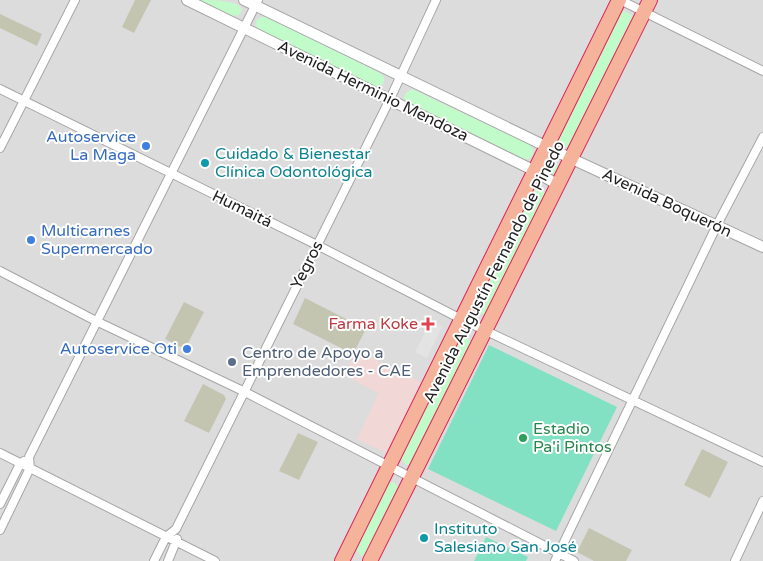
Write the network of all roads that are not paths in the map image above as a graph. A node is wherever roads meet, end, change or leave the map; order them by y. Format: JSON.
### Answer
{"nodes":[{"id":1,"x":75,"y":0,"type":"edge"},
{"id":2,"x":187,"y":0,"type":"edge"},
{"id":3,"x":244,"y":0,"type":"edge"},
{"id":4,"x":436,"y":0,"type":"edge"},
{"id":5,"x":620,"y":0,"type":"edge"},
{"id":6,"x":257,"y":3,"type":"edge"},
{"id":7,"x":647,"y":6,"type":"edge"},
{"id":8,"x":243,"y":27,"type":"junction"},
{"id":9,"x":763,"y":71,"type":"edge"},
{"id":10,"x":400,"y":75,"type":"junction"},
{"id":11,"x":0,"y":89,"type":"edge"},
{"id":12,"x":390,"y":99,"type":"junction"},
{"id":13,"x":24,"y":100,"type":"junction"},
{"id":14,"x":763,"y":137,"type":"edge"},
{"id":15,"x":547,"y":146,"type":"junction"},
{"id":16,"x":0,"y":148,"type":"edge"},
{"id":17,"x":570,"y":158,"type":"junction"},
{"id":18,"x":535,"y":171,"type":"junction"},
{"id":19,"x":170,"y":174,"type":"junction"},
{"id":20,"x":558,"y":184,"type":"junction"},
{"id":21,"x":717,"y":225,"type":"junction"},
{"id":22,"x":317,"y":245,"type":"junction"},
{"id":23,"x":763,"y":247,"type":"edge"},
{"id":24,"x":0,"y":271,"type":"edge"},
{"id":25,"x":461,"y":319,"type":"junction"},
{"id":26,"x":96,"y":321,"type":"junction"},
{"id":27,"x":484,"y":330,"type":"junction"},
{"id":28,"x":243,"y":391,"type":"junction"},
{"id":29,"x":632,"y":400,"type":"junction"},
{"id":30,"x":0,"y":454,"type":"edge"},
{"id":31,"x":30,"y":457,"type":"junction"},
{"id":32,"x":763,"y":462,"type":"edge"},
{"id":33,"x":20,"y":464,"type":"junction"},
{"id":34,"x":389,"y":466,"type":"junction"},
{"id":35,"x":30,"y":468,"type":"junction"},
{"id":36,"x":412,"y":477,"type":"junction"},
{"id":37,"x":763,"y":501,"type":"edge"},
{"id":38,"x":0,"y":504,"type":"edge"},
{"id":39,"x":176,"y":529,"type":"junction"},
{"id":40,"x":0,"y":530,"type":"edge"},
{"id":41,"x":166,"y":537,"type":"junction"},
{"id":42,"x":177,"y":542,"type":"junction"},
{"id":43,"x":557,"y":557,"type":"edge"},
{"id":44,"x":154,"y":561,"type":"edge"},
{"id":45,"x":168,"y":561,"type":"edge"},
{"id":46,"x":215,"y":561,"type":"edge"},
{"id":47,"x":342,"y":561,"type":"edge"},
{"id":48,"x":370,"y":561,"type":"edge"},
{"id":49,"x":574,"y":561,"type":"edge"},
{"id":50,"x":735,"y":561,"type":"edge"}],
"edges":[{"from":1,"to":13,"type":"street"},
{"from":2,"to":8,"type":"street","name":"Avenida Herminio Mendoza"},
{"from":3,"to":6,"type":"street","name":"Avenida Herminio Mendoza"},
{"from":4,"to":10,"type":"street","name":"Yegros"},
{"from":5,"to":7,"type":"street"},
{"from":5,"to":15,"type":"highway","name":"Avenida Augustín Fernando de Pinedo"},
{"from":6,"to":8,"type":"street"},
{"from":6,"to":10,"type":"street","name":"Avenida Herminio Mendoza"},
{"from":7,"to":9,"type":"street"},
{"from":7,"to":17,"type":"highway","name":"Avenida Augustín Fernando de Pinedo"},
{"from":8,"to":12,"type":"street","name":"Avenida Herminio Mendoza"},
{"from":8,"to":19,"type":"street"},
{"from":10,"to":12,"type":"street","name":"Yegros"},
{"from":10,"to":15,"type":"street","name":"Avenida Herminio Mendoza"},
{"from":11,"to":13,"type":"street","name":"Humaitá"},
{"from":12,"to":18,"type":"street","name":"Avenida Herminio Mendoza"},
{"from":12,"to":22,"type":"street","name":"Yegros"},
{"from":13,"to":16,"type":"street"},
{"from":13,"to":19,"type":"street","name":"Humaitá"},
{"from":14,"to":21,"type":"street"},
{"from":15,"to":17,"type":"street","name":"Avenida Herminio Mendoza"},
{"from":15,"to":18,"type":"highway","name":"Avenida Augustín Fernando de Pinedo"},
{"from":17,"to":20,"type":"highway","name":"Avenida Augustín Fernando de Pinedo"},
{"from":17,"to":21,"type":"street","name":"Avenida Boquerón"},
{"from":18,"to":20,"type":"street","name":"Avenida Herminio Mendoza"},
{"from":18,"to":25,"type":"highway","name":"Avenida Augustín Fernando de Pinedo"},
{"from":19,"to":22,"type":"street","name":"Humaitá"},
{"from":19,"to":26,"type":"street"},
{"from":20,"to":27,"type":"highway","name":"Avenida Augustín Fernando de Pinedo"},
{"from":21,"to":23,"type":"street","name":"Avenida Boquerón"},
{"from":21,"to":29,"type":"street"},
{"from":22,"to":25,"type":"street","name":"Humaitá"},
{"from":22,"to":28,"type":"street","name":"Yegros"},
{"from":24,"to":26,"type":"street"},
{"from":25,"to":27,"type":"street","name":"Humaitá"},
{"from":25,"to":34,"type":"highway","name":"Avenida Augustín Fernando de Pinedo"},
{"from":26,"to":28,"type":"street"},
{"from":26,"to":31,"type":"street"},
{"from":27,"to":29,"type":"street","name":"Humaitá"},
{"from":27,"to":36,"type":"highway","name":"Avenida Augustín Fernando de Pinedo"},
{"from":28,"to":34,"type":"street"},
{"from":28,"to":39,"type":"street","name":"Yegros"},
{"from":29,"to":32,"type":"street","name":"Humaitá"},
{"from":29,"to":43,"type":"street"},
{"from":30,"to":33,"type":"street"},
{"from":31,"to":33,"type":"street"},
{"from":31,"to":35,"type":"street"},
{"from":33,"to":35,"type":"street"},
{"from":33,"to":38,"type":"street"},
{"from":34,"to":36,"type":"street"},
{"from":34,"to":47,"type":"highway","name":"Avenida Augustín Fernando de Pinedo"},
{"from":35,"to":40,"type":"street"},
{"from":35,"to":41,"type":"street"},
{"from":36,"to":43,"type":"street"},
{"from":36,"to":48,"type":"highway","name":"Avenida Augustín Fernando de Pinedo"},
{"from":37,"to":50,"type":"street"},
{"from":39,"to":41,"type":"street","name":"Yegros"},
{"from":39,"to":42,"type":"street"},
{"from":41,"to":42,"type":"street"},
{"from":41,"to":44,"type":"street","name":"Yegros"},
{"from":42,"to":45,"type":"street"},
{"from":42,"to":46,"type":"street"},
{"from":43,"to":49,"type":"street"}]}
